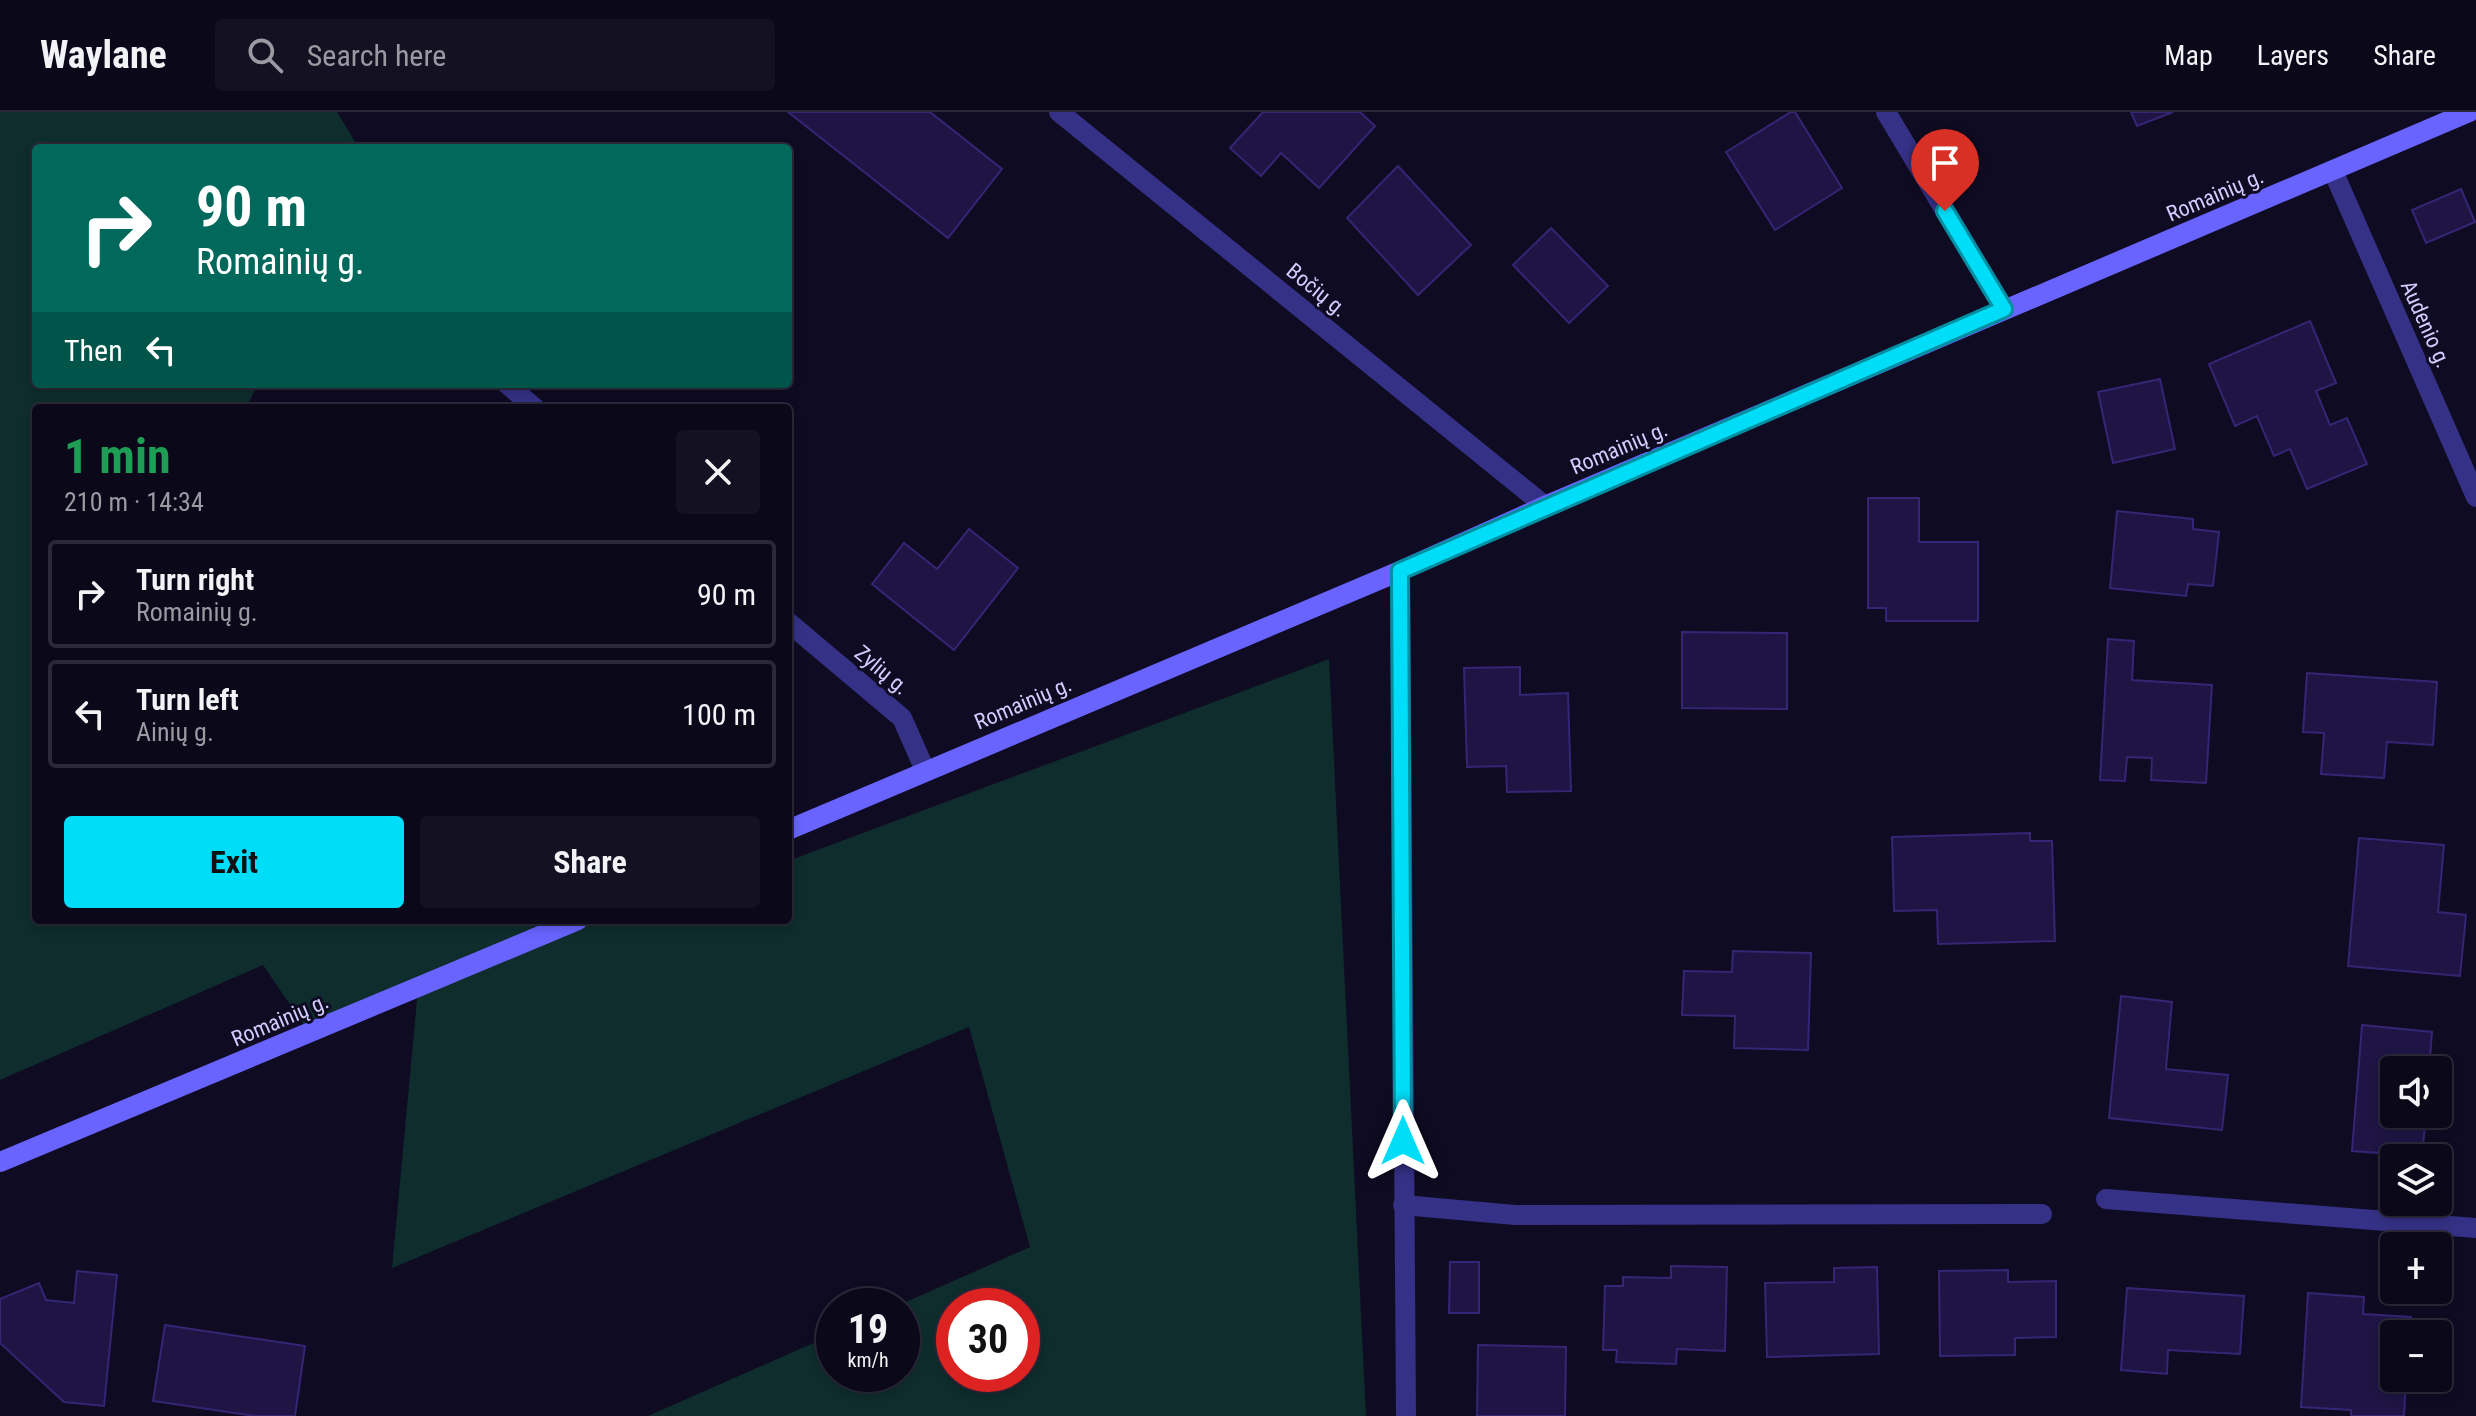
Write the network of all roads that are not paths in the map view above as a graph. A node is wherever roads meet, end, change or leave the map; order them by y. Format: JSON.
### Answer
{"nodes":[{"id":1,"x":1059,"y":112,"type":"edge"},
{"id":2,"x":1886,"y":112,"type":"edge"},
{"id":3,"x":2457,"y":114,"type":"edge"},
{"id":4,"x":2333,"y":171,"type":"junction"},
{"id":5,"x":2004,"y":309,"type":"junction"},
{"id":6,"x":512,"y":388,"type":"edge"},
{"id":7,"x":530,"y":404,"type":"edge"},
{"id":8,"x":2476,"y":497,"type":"edge"},
{"id":9,"x":1545,"y":506,"type":"junction"},
{"id":10,"x":1400,"y":571,"type":"junction"},
{"id":11,"x":792,"y":625,"type":"edge"},
{"id":12,"x":925,"y":770,"type":"junction"},
{"id":13,"x":792,"y":828,"type":"edge"},
{"id":14,"x":568,"y":924,"type":"edge"},
{"id":15,"x":0,"y":1162,"type":"edge"},
{"id":16,"x":2106,"y":1199,"type":"dead end"},
{"id":17,"x":1403,"y":1205,"type":"junction"},
{"id":18,"x":2042,"y":1214,"type":"dead end"},
{"id":19,"x":2476,"y":1228,"type":"edge"},
{"id":20,"x":1406,"y":1416,"type":"edge"}],
"edges":[{"from":1,"to":9,"type":"street","name":"Bočių g."},
{"from":2,"to":5,"type":"street"},
{"from":3,"to":4,"type":"main road","name":"Romainių g."},
{"from":4,"to":5,"type":"main road","name":"Romainių g."},
{"from":4,"to":8,"type":"street","name":"Audenio g."},
{"from":5,"to":9,"type":"main road","name":"Romainių g."},
{"from":6,"to":7,"type":"street"},
{"from":9,"to":10,"type":"main road","name":"Romainių g."},
{"from":10,"to":12,"type":"main road","name":"Romainių g."},
{"from":10,"to":17,"type":"street"},
{"from":11,"to":12,"type":"street","name":"Zylių g."},
{"from":12,"to":13,"type":"main road","name":"Romainių g."},
{"from":14,"to":15,"type":"main road","name":"Romainių g."},
{"from":16,"to":19,"type":"street"},
{"from":17,"to":18,"type":"street"},
{"from":17,"to":20,"type":"street"}]}
